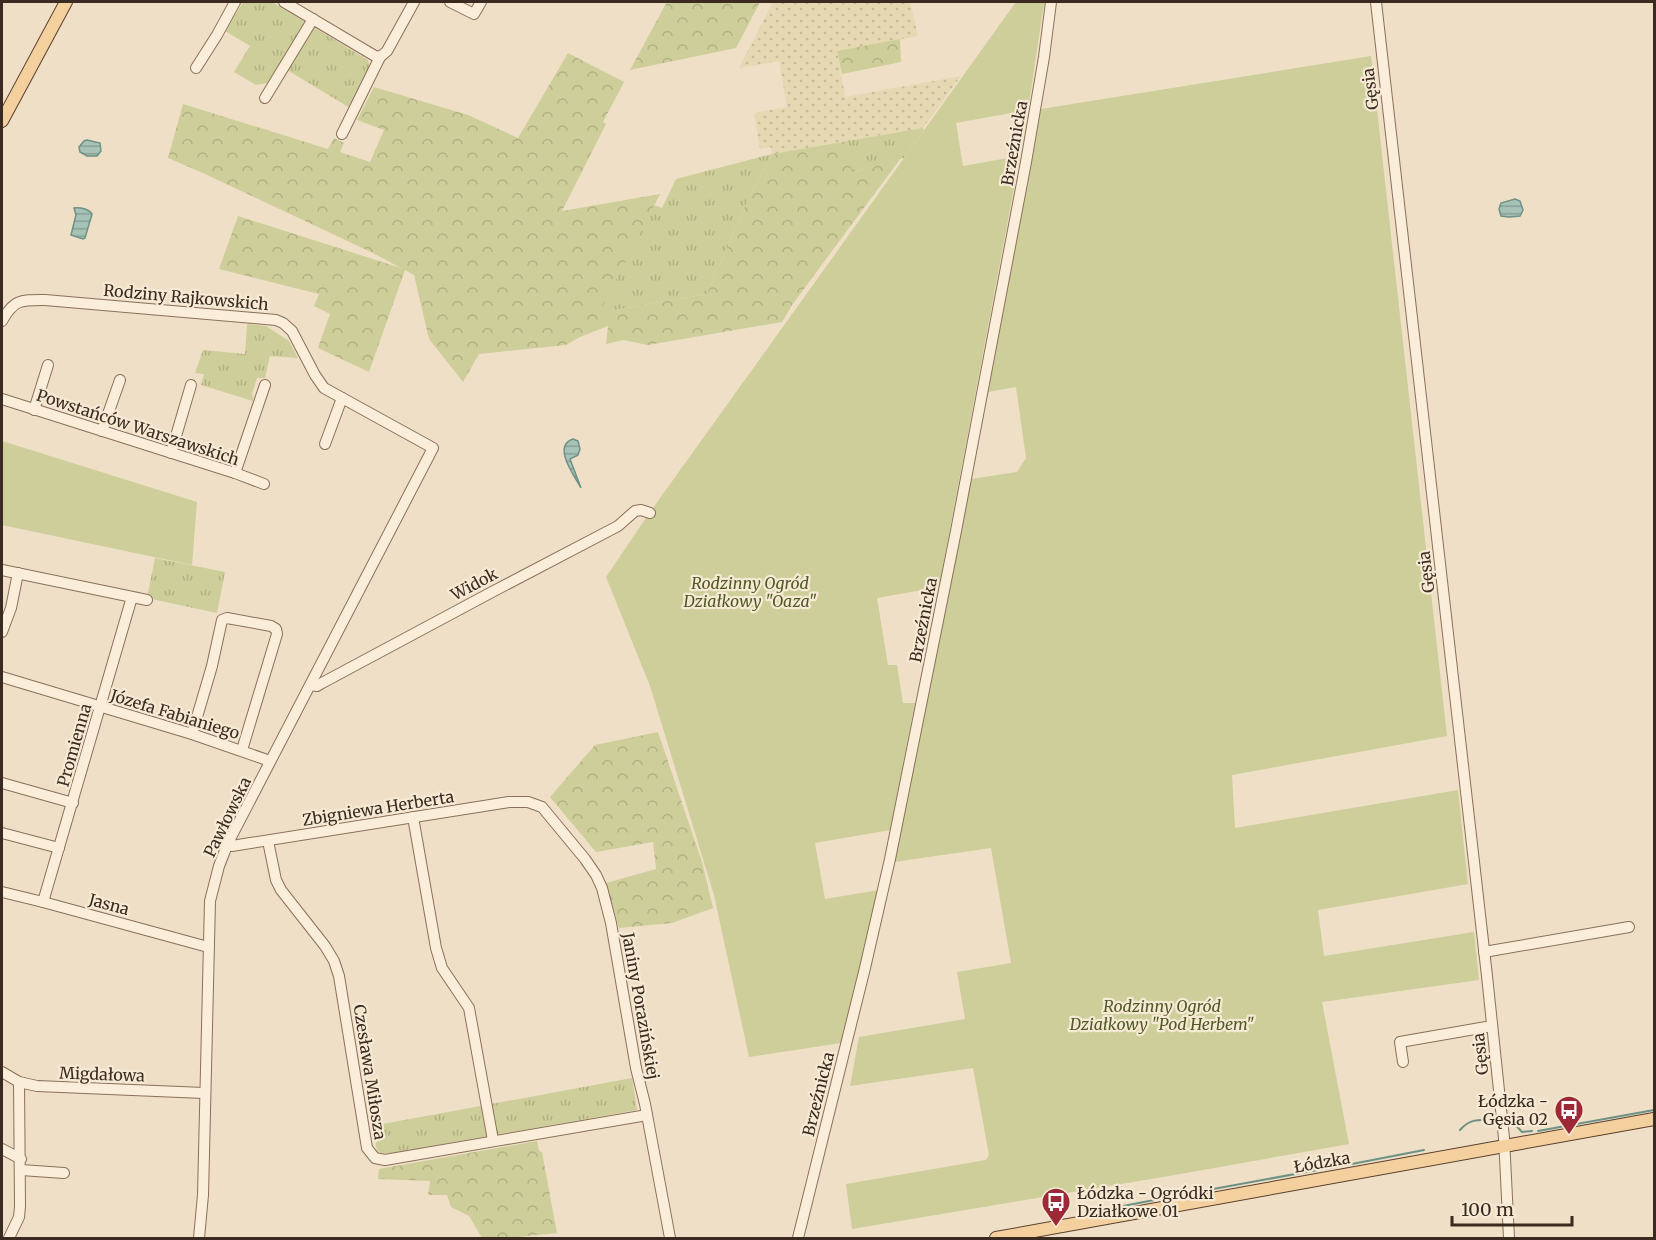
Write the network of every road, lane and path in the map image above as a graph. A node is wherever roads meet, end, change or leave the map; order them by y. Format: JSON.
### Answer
{"nodes":[{"id":1,"x":66,"y":2,"type":"edge"},
{"id":2,"x":235,"y":2,"type":"edge"},
{"id":3,"x":284,"y":2,"type":"edge"},
{"id":4,"x":414,"y":2,"type":"edge"},
{"id":5,"x":450,"y":2,"type":"edge"},
{"id":6,"x":481,"y":2,"type":"edge"},
{"id":7,"x":1050,"y":2,"type":"edge"},
{"id":8,"x":1376,"y":2,"type":"edge"},
{"id":9,"x":314,"y":19,"type":"junction"},
{"id":10,"x":380,"y":57,"type":"junction"},
{"id":11,"x":196,"y":68,"type":"dead end"},
{"id":12,"x":265,"y":98,"type":"dead end"},
{"id":13,"x":5,"y":107,"type":"edge"},
{"id":14,"x":2,"y":121,"type":"edge"},
{"id":15,"x":342,"y":134,"type":"dead end"},
{"id":16,"x":2,"y":321,"type":"edge"},
{"id":17,"x":48,"y":365,"type":"dead end"},
{"id":18,"x":120,"y":380,"type":"dead end"},
{"id":19,"x":191,"y":385,"type":"dead end"},
{"id":20,"x":265,"y":385,"type":"dead end"},
{"id":21,"x":2,"y":399,"type":"edge"},
{"id":22,"x":342,"y":399,"type":"junction"},
{"id":23,"x":34,"y":410,"type":"junction"},
{"id":24,"x":102,"y":431,"type":"junction"},
{"id":25,"x":325,"y":444,"type":"dead end"},
{"id":26,"x":433,"y":448,"type":"joint"},
{"id":27,"x":171,"y":453,"type":"junction"},
{"id":28,"x":235,"y":474,"type":"junction"},
{"id":29,"x":264,"y":484,"type":"dead end"},
{"id":30,"x":650,"y":513,"type":"dead end"},
{"id":31,"x":2,"y":570,"type":"edge"},
{"id":32,"x":18,"y":573,"type":"junction"},
{"id":33,"x":132,"y":597,"type":"junction"},
{"id":34,"x":147,"y":600,"type":"dead end"},
{"id":35,"x":2,"y":632,"type":"edge"},
{"id":36,"x":2,"y":677,"type":"edge"},
{"id":37,"x":311,"y":685,"type":"junction"},
{"id":38,"x":101,"y":707,"type":"junction"},
{"id":39,"x":192,"y":734,"type":"junction"},
{"id":40,"x":242,"y":750,"type":"junction"},
{"id":41,"x":270,"y":761,"type":"junction"},
{"id":42,"x":2,"y":783,"type":"edge"},
{"id":43,"x":73,"y":802,"type":"junction"},
{"id":44,"x":533,"y":803,"type":"joint"},
{"id":45,"x":413,"y":817,"type":"junction"},
{"id":46,"x":2,"y":832,"type":"edge"},
{"id":47,"x":268,"y":841,"type":"junction"},
{"id":48,"x":228,"y":843,"type":"junction"},
{"id":49,"x":59,"y":848,"type":"junction"},
{"id":50,"x":2,"y":892,"type":"edge"},
{"id":51,"x":44,"y":902,"type":"junction"},
{"id":52,"x":1629,"y":927,"type":"dead end"},
{"id":53,"x":208,"y":947,"type":"junction"},
{"id":54,"x":1484,"y":952,"type":"junction"},
{"id":55,"x":1492,"y":1026,"type":"junction"},
{"id":56,"x":1403,"y":1062,"type":"dead end"},
{"id":57,"x":2,"y":1072,"type":"edge"},
{"id":58,"x":19,"y":1082,"type":"junction"},
{"id":59,"x":204,"y":1093,"type":"junction"},
{"id":60,"x":647,"y":1115,"type":"junction"},
{"id":61,"x":1654,"y":1119,"type":"edge"},
{"id":62,"x":493,"y":1140,"type":"junction"},
{"id":63,"x":1504,"y":1142,"type":"junction"},
{"id":64,"x":2,"y":1149,"type":"edge"},
{"id":65,"x":21,"y":1165,"type":"junction"},
{"id":66,"x":64,"y":1173,"type":"dead end"},
{"id":67,"x":9,"y":1239,"type":"edge"},
{"id":68,"x":199,"y":1239,"type":"edge"},
{"id":69,"x":670,"y":1239,"type":"edge"},
{"id":70,"x":798,"y":1239,"type":"edge"},
{"id":71,"x":996,"y":1239,"type":"edge"},
{"id":72,"x":1509,"y":1239,"type":"edge"}],
"edges":[{"from":1,"to":13,"type":"main road"},
{"from":2,"to":11,"type":"street"},
{"from":3,"to":9,"type":"street"},
{"from":4,"to":10,"type":"street"},
{"from":5,"to":6,"type":"street"},
{"from":7,"to":70,"type":"street","name":"Brzeźnicka"},
{"from":8,"to":54,"type":"street","name":"Gęsia"},
{"from":9,"to":10,"type":"street"},
{"from":9,"to":12,"type":"street"},
{"from":10,"to":15,"type":"street"},
{"from":13,"to":14,"type":"main road"},
{"from":16,"to":22,"type":"street","name":"Rodziny Rajkowskich"},
{"from":17,"to":23,"type":"street"},
{"from":18,"to":24,"type":"street"},
{"from":19,"to":27,"type":"street"},
{"from":20,"to":28,"type":"street"},
{"from":21,"to":23,"type":"street","name":"Powstańców Warszawskich"},
{"from":22,"to":25,"type":"street"},
{"from":22,"to":26,"type":"street","name":"Rodziny Rajkowskich"},
{"from":23,"to":24,"type":"street","name":"Powstańców Warszawskich"},
{"from":24,"to":27,"type":"street","name":"Powstańców Warszawskich"},
{"from":26,"to":37,"type":"street","name":"Pawłowska"},
{"from":27,"to":28,"type":"street","name":"Powstańców Warszawskich"},
{"from":28,"to":29,"type":"street","name":"Powstańców Warszawskich"},
{"from":30,"to":37,"type":"street","name":"Widok"},
{"from":31,"to":32,"type":"street"},
{"from":32,"to":33,"type":"street"},
{"from":32,"to":35,"type":"street"},
{"from":33,"to":34,"type":"street"},
{"from":33,"to":38,"type":"street","name":"Promienna"},
{"from":36,"to":38,"type":"street","name":"Józefa Fabianiego"},
{"from":37,"to":41,"type":"street","name":"Pawłowska"},
{"from":38,"to":39,"type":"street","name":"Józefa Fabianiego"},
{"from":38,"to":43,"type":"street","name":"Promienna"},
{"from":39,"to":40,"type":"street","name":"Józefa Fabianiego"},
{"from":39,"to":40,"type":"street"},
{"from":40,"to":41,"type":"street","name":"Józefa Fabianiego"},
{"from":41,"to":48,"type":"street","name":"Pawłowska"},
{"from":42,"to":43,"type":"street"},
{"from":43,"to":49,"type":"street","name":"Promienna"},
{"from":44,"to":45,"type":"street","name":"Zbigniewa Herberta"},
{"from":44,"to":60,"type":"street","name":"Janiny Porazińskiej"},
{"from":45,"to":47,"type":"street","name":"Zbigniewa Herberta"},
{"from":45,"to":62,"type":"street"},
{"from":46,"to":49,"type":"street"},
{"from":47,"to":48,"type":"street","name":"Zbigniewa Herberta"},
{"from":47,"to":62,"type":"street","name":"Czesława Miłosza"},
{"from":48,"to":53,"type":"street","name":"Pawłowska"},
{"from":49,"to":51,"type":"street","name":"Promienna"},
{"from":50,"to":51,"type":"street","name":"Jasna"},
{"from":51,"to":53,"type":"street","name":"Jasna"},
{"from":52,"to":54,"type":"street"},
{"from":53,"to":59,"type":"street","name":"Pawłowska"},
{"from":54,"to":55,"type":"street","name":"Gęsia"},
{"from":55,"to":56,"type":"street"},
{"from":55,"to":63,"type":"street","name":"Gęsia"},
{"from":57,"to":58,"type":"street","name":"Migdałowa"},
{"from":58,"to":59,"type":"street","name":"Migdałowa"},
{"from":58,"to":65,"type":"street"},
{"from":59,"to":68,"type":"street","name":"Pawłowska"},
{"from":60,"to":62,"type":"street","name":"Czesława Miłosza"},
{"from":60,"to":69,"type":"street","name":"Janiny Porazińskiej"},
{"from":61,"to":63,"type":"main road","name":"Łódzka"},
{"from":63,"to":71,"type":"main road","name":"Łódzka"},
{"from":63,"to":72,"type":"street","name":"Gęsia"},
{"from":64,"to":65,"type":"street"},
{"from":65,"to":66,"type":"street"},
{"from":65,"to":67,"type":"street"}]}
